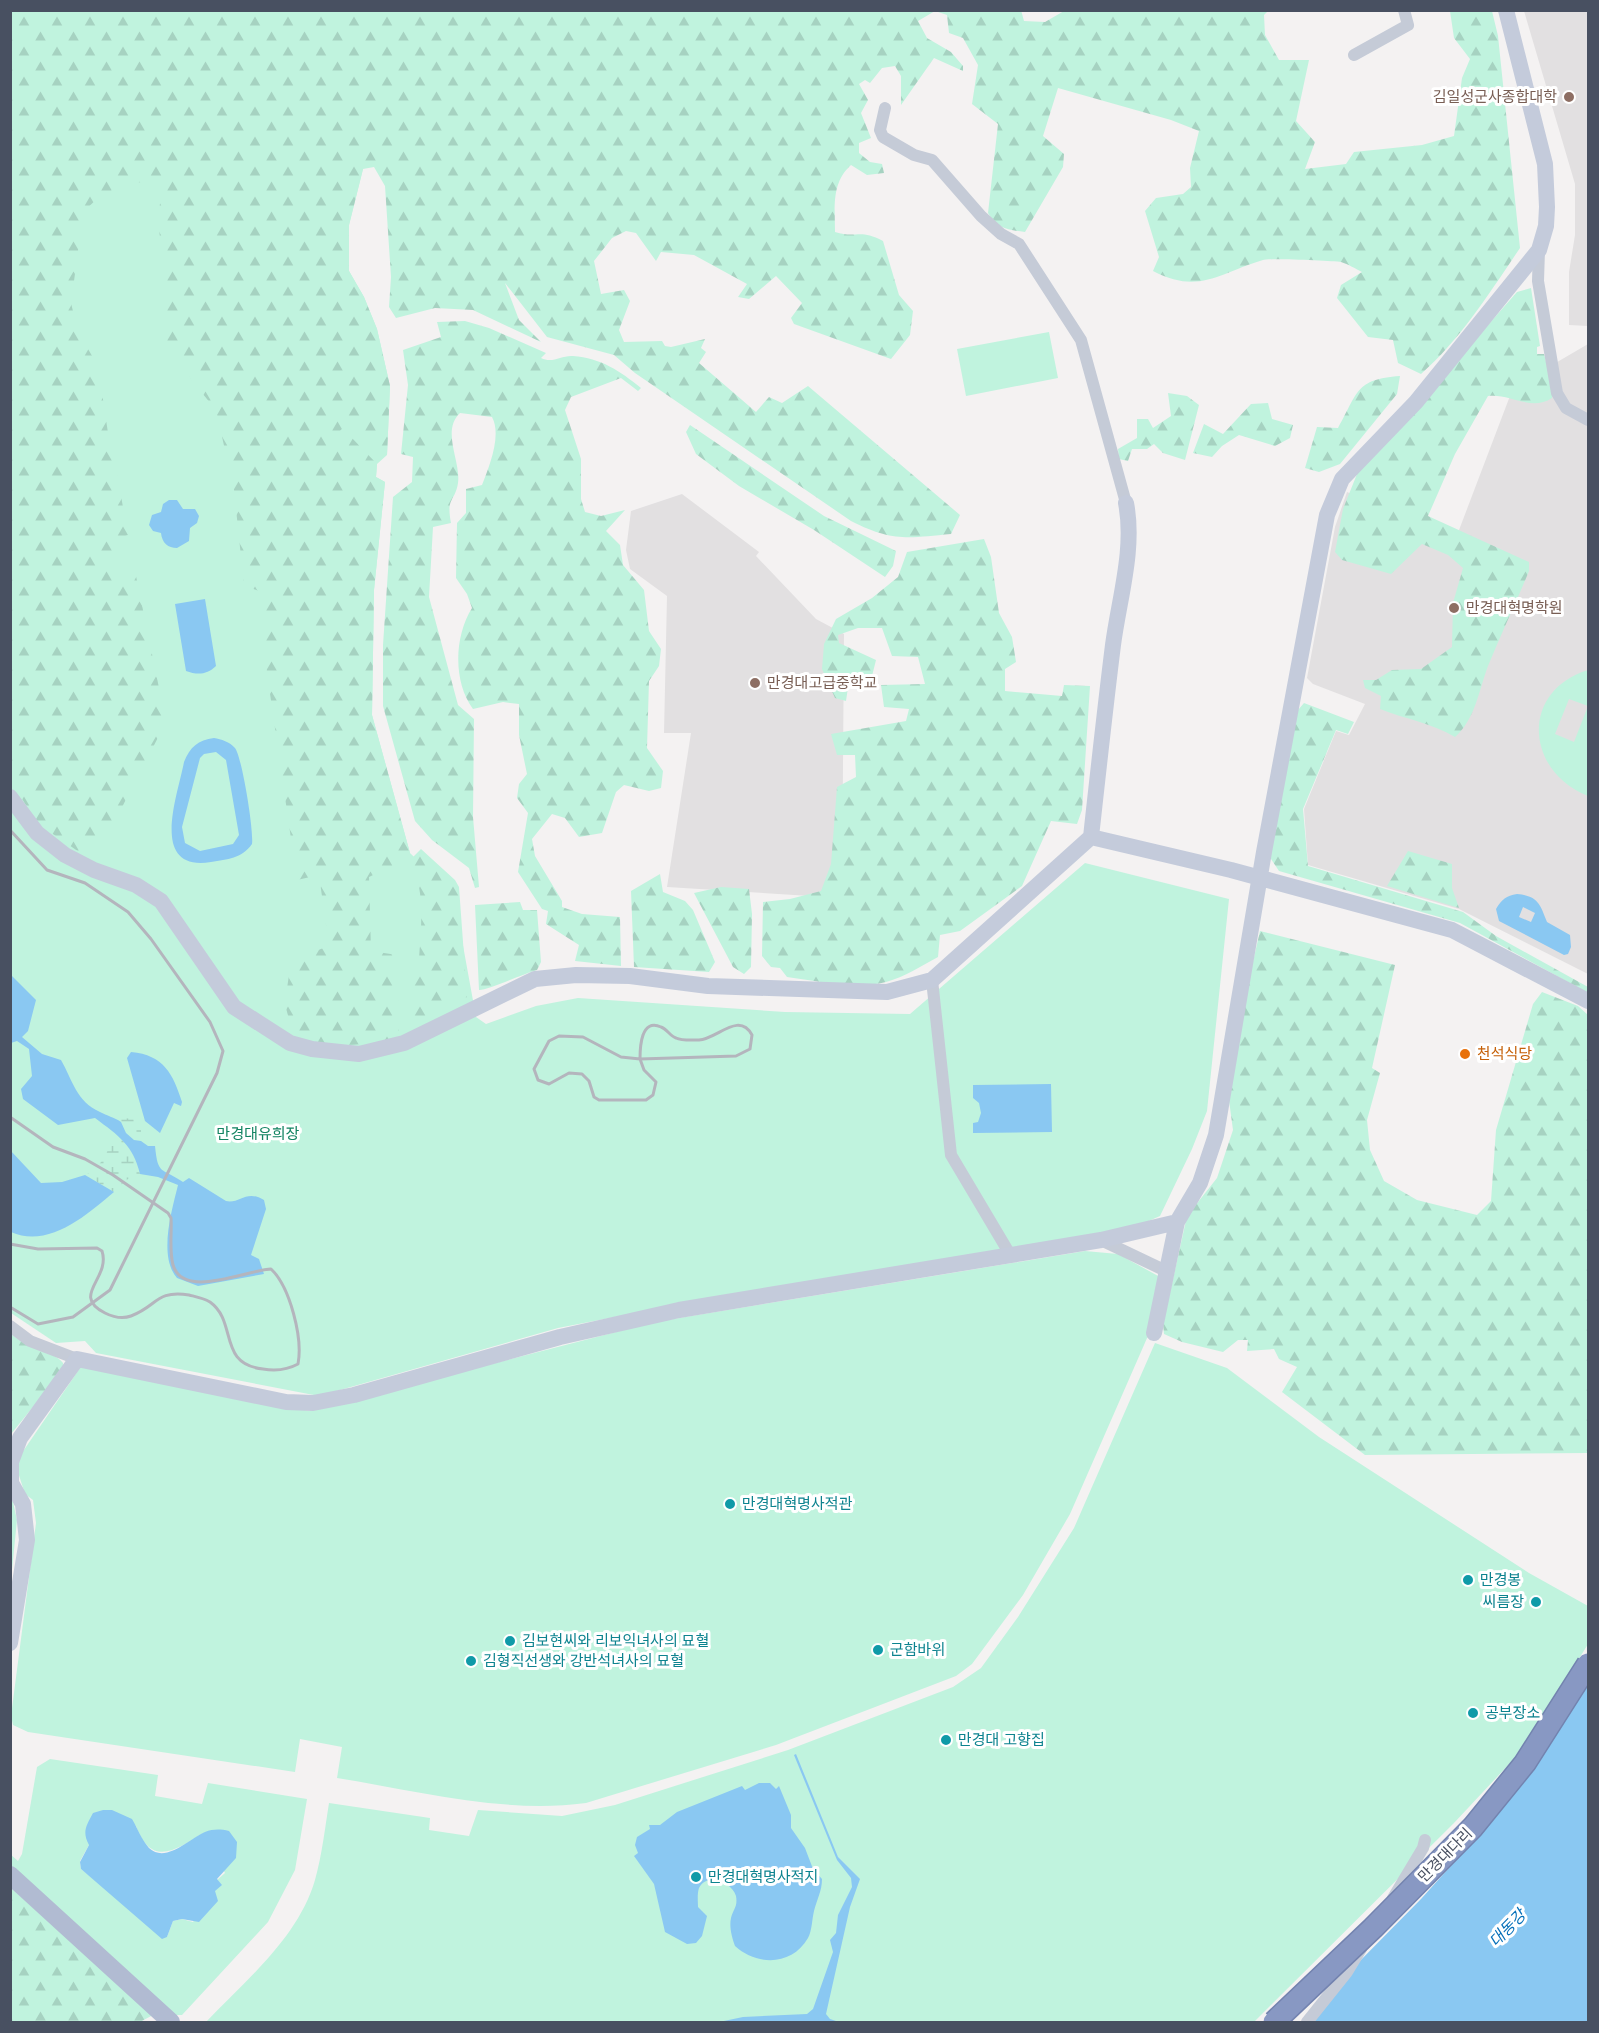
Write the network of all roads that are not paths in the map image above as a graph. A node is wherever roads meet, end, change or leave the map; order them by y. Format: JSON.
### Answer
{"nodes":[{"id":1,"x":1404,"y":10,"type":"edge"},
{"id":2,"x":1506,"y":10,"type":"edge"},
{"id":3,"x":1354,"y":55,"type":"dead end"},
{"id":4,"x":885,"y":108,"type":"dead end"},
{"id":5,"x":1539,"y":250,"type":"junction"},
{"id":6,"x":1588,"y":420,"type":"edge"},
{"id":7,"x":1126,"y":503,"type":"joint"},
{"id":8,"x":10,"y":797,"type":"edge"},
{"id":9,"x":1091,"y":837,"type":"junction"},
{"id":10,"x":1259,"y":879,"type":"junction"},
{"id":11,"x":932,"y":980,"type":"junction"},
{"id":12,"x":1588,"y":1001,"type":"edge"},
{"id":13,"x":1177,"y":1222,"type":"junction"},
{"id":14,"x":1101,"y":1240,"type":"junction"},
{"id":15,"x":1011,"y":1256,"type":"junction"},
{"id":16,"x":1166,"y":1271,"type":"junction"},
{"id":17,"x":10,"y":1326,"type":"edge"},
{"id":18,"x":1154,"y":1333,"type":"dead end"},
{"id":19,"x":77,"y":1359,"type":"junction"},
{"id":20,"x":11,"y":1483,"type":"edge"},
{"id":21,"x":10,"y":1643,"type":"edge"},
{"id":22,"x":1588,"y":1664,"type":"edge"},
{"id":23,"x":1425,"y":1840,"type":"dead end"},
{"id":24,"x":10,"y":1875,"type":"edge"},
{"id":25,"x":171,"y":2022,"type":"edge"},
{"id":26,"x":1274,"y":2022,"type":"edge"},
{"id":27,"x":1307,"y":2022,"type":"edge"}],
"edges":[{"from":1,"to":3,"type":"street"},
{"from":2,"to":5,"type":"main road"},
{"from":4,"to":7,"type":"street"},
{"from":5,"to":6,"type":"street"},
{"from":5,"to":10,"type":"main road"},
{"from":7,"to":9,"type":"main road"},
{"from":8,"to":11,"type":"main road"},
{"from":9,"to":10,"type":"main road"},
{"from":9,"to":11,"type":"main road"},
{"from":10,"to":12,"type":"main road"},
{"from":10,"to":13,"type":"main road"},
{"from":11,"to":15,"type":"street"},
{"from":13,"to":14,"type":"main road"},
{"from":13,"to":16,"type":"main road"},
{"from":14,"to":15,"type":"main road"},
{"from":14,"to":16,"type":"street"},
{"from":15,"to":19,"type":"main road"},
{"from":16,"to":18,"type":"main road"},
{"from":17,"to":19,"type":"street"},
{"from":19,"to":20,"type":"main road"},
{"from":20,"to":21,"type":"main road"},
{"from":22,"to":26,"type":"highway","name":"만경대다리","bridge":true},
{"from":23,"to":27,"type":"street"},
{"from":24,"to":25,"type":"main road"}]}
